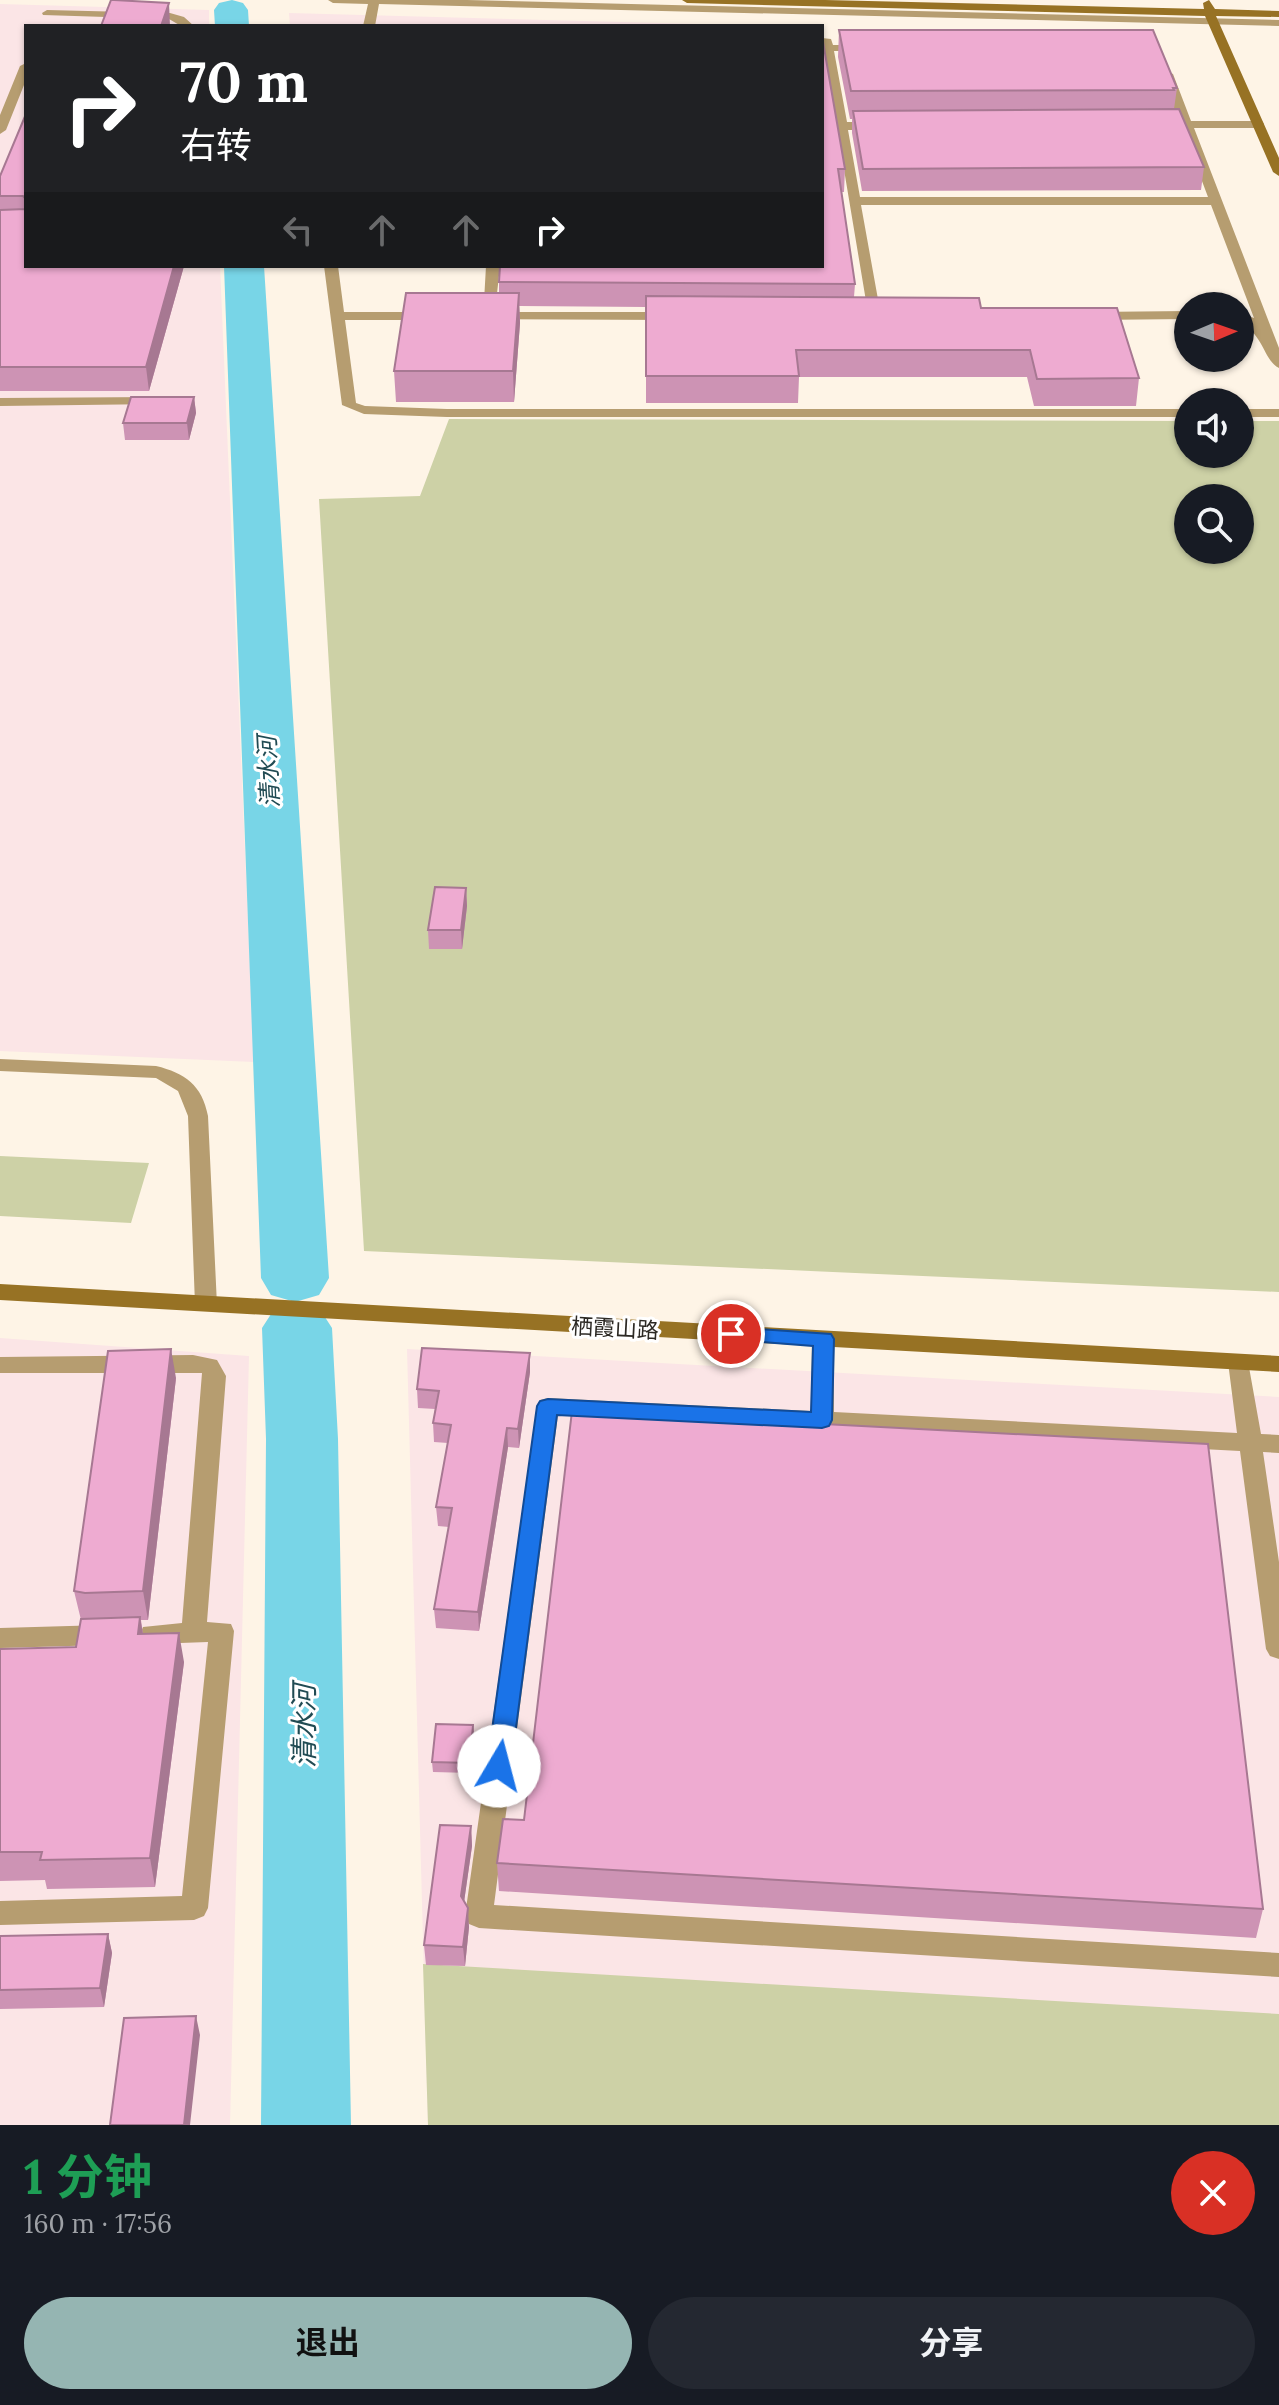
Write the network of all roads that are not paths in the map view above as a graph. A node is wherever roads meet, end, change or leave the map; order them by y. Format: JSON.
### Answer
{"nodes":[{"id":1,"x":52,"y":0,"type":"edge"},
{"id":2,"x":333,"y":0,"type":"edge"},
{"id":3,"x":374,"y":0,"type":"edge"},
{"id":4,"x":687,"y":0,"type":"edge"},
{"id":5,"x":1034,"y":0,"type":"edge"},
{"id":6,"x":1279,"y":6,"type":"edge"},
{"id":7,"x":1209,"y":9,"type":"edge"},
{"id":8,"x":47,"y":13,"type":"junction"},
{"id":9,"x":1279,"y":14,"type":"edge"},
{"id":10,"x":1279,"y":23,"type":"edge"},
{"id":11,"x":43,"y":24,"type":"edge"},
{"id":12,"x":186,"y":24,"type":"edge"},
{"id":13,"x":369,"y":24,"type":"edge"},
{"id":14,"x":825,"y":44,"type":"edge"},
{"id":15,"x":875,"y":48,"type":"edge"},
{"id":16,"x":1162,"y":61,"type":"edge"},
{"id":17,"x":0,"y":83,"type":"edge"},
{"id":18,"x":22,"y":83,"type":"edge"},
{"id":19,"x":1258,"y":124,"type":"junction"},
{"id":20,"x":1155,"y":125,"type":"edge"},
{"id":21,"x":1186,"y":125,"type":"junction"},
{"id":22,"x":842,"y":126,"type":"junction"},
{"id":23,"x":889,"y":126,"type":"edge"},
{"id":24,"x":0,"y":130,"type":"edge"},
{"id":25,"x":1279,"y":172,"type":"edge"},
{"id":26,"x":854,"y":201,"type":"junction"},
{"id":27,"x":1215,"y":201,"type":"junction"},
{"id":28,"x":331,"y":268,"type":"edge"},
{"id":29,"x":493,"y":268,"type":"edge"},
{"id":30,"x":1174,"y":315,"type":"edge"},
{"id":31,"x":338,"y":316,"type":"junction"},
{"id":32,"x":441,"y":316,"type":"edge"},
{"id":33,"x":473,"y":316,"type":"edge"},
{"id":34,"x":488,"y":316,"type":"junction"},
{"id":35,"x":689,"y":316,"type":"edge"},
{"id":36,"x":858,"y":316,"type":"edge"},
{"id":37,"x":874,"y":316,"type":"junction"},
{"id":38,"x":889,"y":316,"type":"edge"},
{"id":39,"x":1078,"y":316,"type":"edge"},
{"id":40,"x":1254,"y":324,"type":"edge"},
{"id":41,"x":1267,"y":334,"type":"junction"},
{"id":42,"x":1279,"y":364,"type":"edge"},
{"id":43,"x":174,"y":401,"type":"edge"},
{"id":44,"x":0,"y":402,"type":"edge"},
{"id":45,"x":1174,"y":413,"type":"edge"},
{"id":46,"x":1254,"y":413,"type":"edge"},
{"id":47,"x":1279,"y":413,"type":"edge"},
{"id":48,"x":0,"y":1065,"type":"edge"},
{"id":49,"x":0,"y":1292,"type":"edge"},
{"id":50,"x":206,"y":1305,"type":"junction"},
{"id":51,"x":823,"y":1339,"type":"junction"},
{"id":52,"x":1239,"y":1362,"type":"junction"},
{"id":53,"x":1279,"y":1364,"type":"edge"},
{"id":54,"x":0,"y":1365,"type":"edge"},
{"id":55,"x":822,"y":1420,"type":"junction"},
{"id":56,"x":1251,"y":1443,"type":"junction"},
{"id":57,"x":1279,"y":1444,"type":"edge"},
{"id":58,"x":194,"y":1633,"type":"junction"},
{"id":59,"x":0,"y":1638,"type":"edge"},
{"id":60,"x":1279,"y":1649,"type":"edge"},
{"id":61,"x":0,"y":1913,"type":"edge"},
{"id":62,"x":1279,"y":1965,"type":"edge"}],
"edges":[{"from":1,"to":8,"type":"lane"},
{"from":2,"to":3,"type":"lane"},
{"from":3,"to":7,"type":"lane"},
{"from":3,"to":13,"type":"lane"},
{"from":4,"to":7,"type":"street"},
{"from":5,"to":7,"type":"street"},
{"from":6,"to":7,"type":"street"},
{"from":7,"to":9,"type":"street"},
{"from":7,"to":10,"type":"lane"},
{"from":7,"to":19,"type":"street"},
{"from":8,"to":11,"type":"lane"},
{"from":8,"to":12,"type":"lane"},
{"from":14,"to":15,"type":"lane"},
{"from":14,"to":22,"type":"lane"},
{"from":16,"to":21,"type":"lane"},
{"from":17,"to":18,"type":"lane"},
{"from":18,"to":24,"type":"lane"},
{"from":19,"to":21,"type":"lane"},
{"from":19,"to":25,"type":"street"},
{"from":20,"to":21,"type":"lane"},
{"from":21,"to":27,"type":"lane"},
{"from":22,"to":23,"type":"lane"},
{"from":22,"to":26,"type":"lane"},
{"from":26,"to":27,"type":"lane"},
{"from":26,"to":37,"type":"lane"},
{"from":27,"to":41,"type":"lane"},
{"from":28,"to":31,"type":"lane"},
{"from":29,"to":34,"type":"lane"},
{"from":30,"to":39,"type":"lane"},
{"from":31,"to":32,"type":"lane"},
{"from":31,"to":45,"type":"lane"},
{"from":33,"to":34,"type":"lane"},
{"from":34,"to":35,"type":"lane"},
{"from":36,"to":37,"type":"lane"},
{"from":37,"to":38,"type":"lane"},
{"from":40,"to":41,"type":"lane"},
{"from":41,"to":42,"type":"lane"},
{"from":43,"to":44,"type":"lane"},
{"from":46,"to":47,"type":"lane"},
{"from":48,"to":50,"type":"lane"},
{"from":49,"to":50,"type":"street","name":"栖霞山路"},
{"from":50,"to":51,"type":"street","name":"栖霞山路"},
{"from":51,"to":52,"type":"street","name":"栖霞山路"},
{"from":51,"to":55,"type":"lane"},
{"from":52,"to":53,"type":"street","name":"栖霞山路"},
{"from":52,"to":56,"type":"lane"},
{"from":54,"to":58,"type":"lane"},
{"from":55,"to":56,"type":"lane"},
{"from":55,"to":62,"type":"lane"},
{"from":56,"to":57,"type":"lane"},
{"from":56,"to":60,"type":"lane"},
{"from":58,"to":59,"type":"lane"},
{"from":58,"to":61,"type":"lane"}]}
